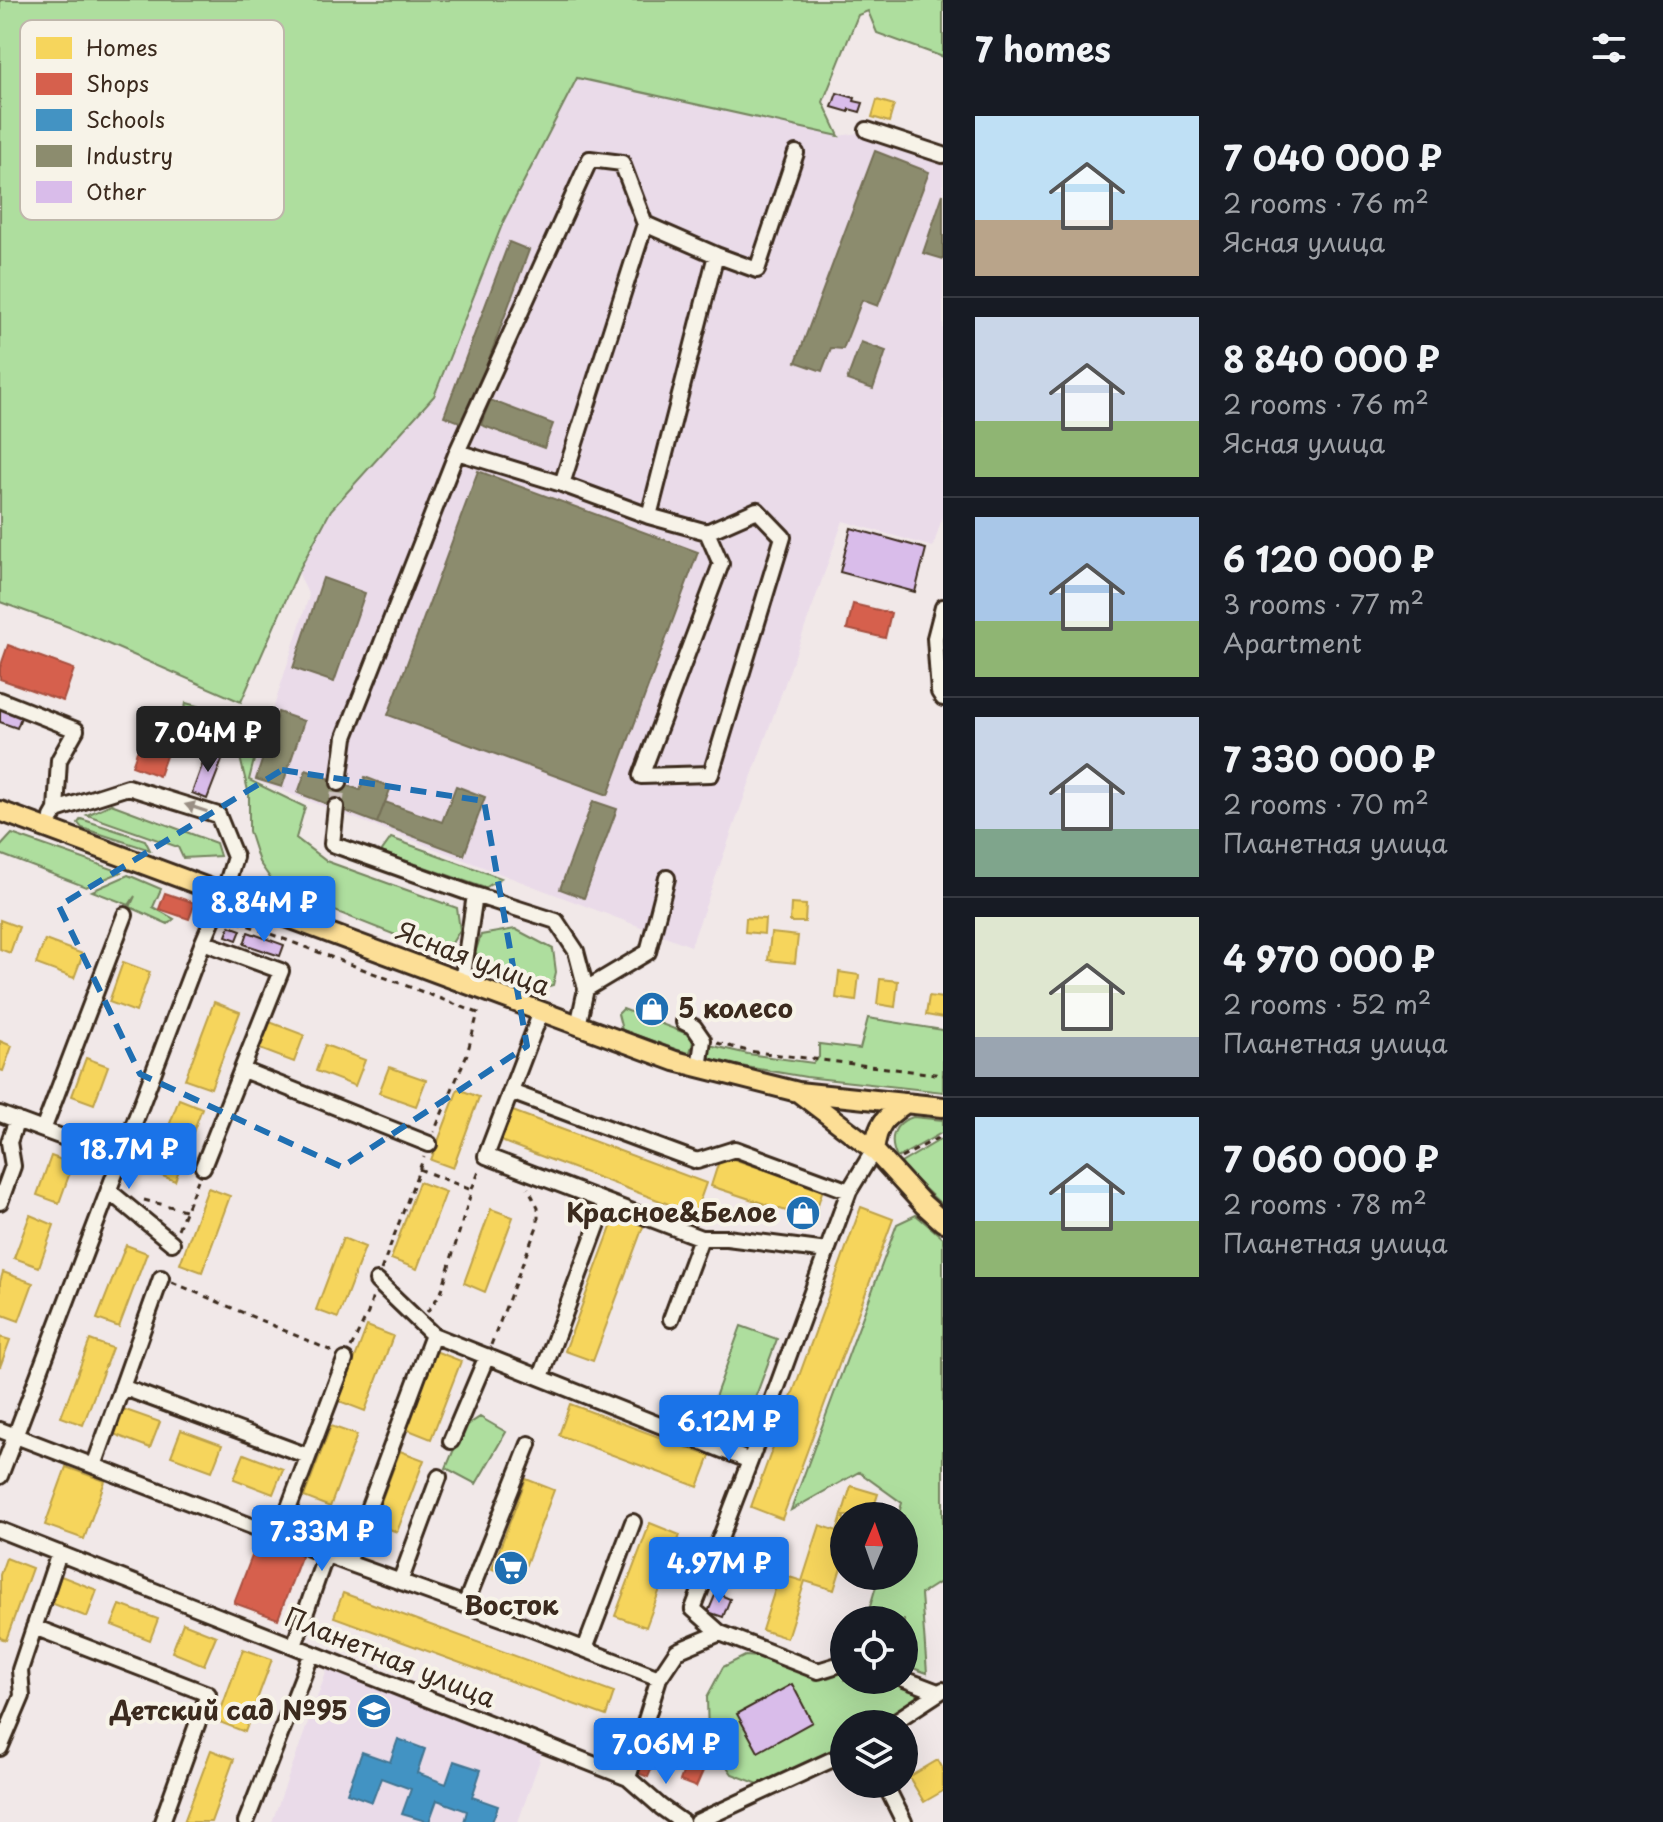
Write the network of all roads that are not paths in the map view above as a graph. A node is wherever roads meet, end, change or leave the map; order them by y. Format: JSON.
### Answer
{"nodes":[{"id":1,"x":867,"y":130,"type":"dead end"},
{"id":2,"x":796,"y":153,"type":"dead end"},
{"id":3,"x":943,"y":155,"type":"edge"},
{"id":4,"x":645,"y":224,"type":"junction"},
{"id":5,"x":716,"y":255,"type":"junction"},
{"id":6,"x":457,"y":452,"type":"junction"},
{"id":7,"x":562,"y":484,"type":"junction"},
{"id":8,"x":649,"y":516,"type":"junction"},
{"id":9,"x":707,"y":532,"type":"junction"},
{"id":10,"x":943,"y":607,"type":"edge"},
{"id":11,"x":943,"y":698,"type":"edge"},
{"id":12,"x":0,"y":700,"type":"edge"},
{"id":13,"x":339,"y":783,"type":"tunnel mouth"},
{"id":14,"x":336,"y":807,"type":"tunnel mouth"},
{"id":15,"x":1,"y":810,"type":"edge"},
{"id":16,"x":56,"y":810,"type":"junction"},
{"id":17,"x":46,"y":828,"type":"junction"},
{"id":18,"x":667,"y":878,"type":"dead end"},
{"id":19,"x":224,"y":893,"type":"junction"},
{"id":20,"x":475,"y":895,"type":"junction"},
{"id":21,"x":125,"y":915,"type":"dead end"},
{"id":22,"x":203,"y":942,"type":"junction"},
{"id":23,"x":462,"y":982,"type":"junction"},
{"id":24,"x":586,"y":989,"type":"junction"},
{"id":25,"x":541,"y":1012,"type":"junction"},
{"id":26,"x":684,"y":1022,"type":"dead end"},
{"id":27,"x":578,"y":1026,"type":"junction"},
{"id":28,"x":699,"y":1068,"type":"junction"},
{"id":29,"x":243,"y":1070,"type":"junction"},
{"id":30,"x":511,"y":1092,"type":"junction"},
{"id":31,"x":798,"y":1092,"type":"junction"},
{"id":32,"x":906,"y":1103,"type":"junction"},
{"id":33,"x":943,"y":1107,"type":"edge"},
{"id":34,"x":0,"y":1114,"type":"edge"},
{"id":35,"x":17,"y":1120,"type":"junction"},
{"id":36,"x":43,"y":1130,"type":"junction"},
{"id":37,"x":429,"y":1144,"type":"road end"},
{"id":38,"x":4,"y":1146,"type":"edge"},
{"id":39,"x":874,"y":1150,"type":"junction"},
{"id":40,"x":121,"y":1159,"type":"junction"},
{"id":41,"x":203,"y":1167,"type":"road end"},
{"id":42,"x":109,"y":1191,"type":"junction"},
{"id":43,"x":849,"y":1191,"type":"junction"},
{"id":44,"x":0,"y":1202,"type":"edge"},
{"id":45,"x":606,"y":1202,"type":"junction"},
{"id":46,"x":943,"y":1222,"type":"edge"},
{"id":47,"x":701,"y":1238,"type":"junction"},
{"id":48,"x":172,"y":1243,"type":"road end"},
{"id":49,"x":827,"y":1251,"type":"junction"},
{"id":50,"x":161,"y":1278,"type":"road end"},
{"id":51,"x":377,"y":1281,"type":"road end"},
{"id":52,"x":671,"y":1319,"type":"dead end"},
{"id":53,"x":433,"y":1335,"type":"junction"},
{"id":54,"x":487,"y":1356,"type":"junction"},
{"id":55,"x":345,"y":1360,"type":"road end"},
{"id":56,"x":541,"y":1377,"type":"junction"},
{"id":57,"x":122,"y":1387,"type":"junction"},
{"id":58,"x":0,"y":1430,"type":"edge"},
{"id":59,"x":15,"y":1436,"type":"junction"},
{"id":60,"x":451,"y":1441,"type":"dead end"},
{"id":61,"x":529,"y":1444,"type":"dead end"},
{"id":62,"x":308,"y":1456,"type":"junction"},
{"id":63,"x":750,"y":1461,"type":"junction"},
{"id":64,"x":94,"y":1466,"type":"junction"},
{"id":65,"x":0,"y":1476,"type":"edge"},
{"id":66,"x":439,"y":1477,"type":"dead end"},
{"id":67,"x":633,"y":1522,"type":"dead end"},
{"id":68,"x":0,"y":1530,"type":"edge"},
{"id":69,"x":278,"y":1536,"type":"junction"},
{"id":70,"x":59,"y":1553,"type":"junction"},
{"id":71,"x":326,"y":1554,"type":"junction"},
{"id":72,"x":348,"y":1563,"type":"junction"},
{"id":73,"x":400,"y":1582,"type":"junction"},
{"id":74,"x":465,"y":1605,"type":"junction"},
{"id":75,"x":34,"y":1627,"type":"junction"},
{"id":76,"x":720,"y":1633,"type":"junction"},
{"id":77,"x":294,"y":1646,"type":"junction"},
{"id":78,"x":585,"y":1649,"type":"junction"},
{"id":79,"x":312,"y":1653,"type":"junction"},
{"id":80,"x":830,"y":1667,"type":"edge"},
{"id":81,"x":659,"y":1678,"type":"junction"},
{"id":82,"x":918,"y":1684,"type":"edge"},
{"id":83,"x":941,"y":1691,"type":"edge"},
{"id":84,"x":912,"y":1710,"type":"edge"},
{"id":85,"x":0,"y":1748,"type":"edge"},
{"id":86,"x":830,"y":1760,"type":"edge"},
{"id":87,"x":628,"y":1778,"type":"junction"},
{"id":88,"x":892,"y":1798,"type":"edge"},
{"id":89,"x":162,"y":1822,"type":"edge"},
{"id":90,"x":246,"y":1822,"type":"edge"},
{"id":91,"x":682,"y":1822,"type":"edge"},
{"id":92,"x":697,"y":1822,"type":"edge"},
{"id":93,"x":904,"y":1822,"type":"edge"}],
"edges":[{"from":1,"to":3,"type":"street"},
{"from":2,"to":5,"type":"street"},
{"from":4,"to":5,"type":"street"},
{"from":4,"to":6,"type":"street"},
{"from":4,"to":7,"type":"street"},
{"from":5,"to":8,"type":"street"},
{"from":6,"to":7,"type":"street"},
{"from":6,"to":13,"type":"street"},
{"from":7,"to":8,"type":"street"},
{"from":8,"to":9,"type":"street"},
{"from":9,"to":9,"type":"street"},
{"from":10,"to":11,"type":"street"},
{"from":12,"to":16,"type":"street"},
{"from":14,"to":20,"type":"street"},
{"from":15,"to":17,"type":"main road","name":"Ясная улица"},
{"from":16,"to":17,"type":"street"},
{"from":19,"to":16,"type":"street","one_way":true},
{"from":17,"to":19,"type":"main road","name":"Ясная улица"},
{"from":18,"to":24,"type":"street"},
{"from":19,"to":22,"type":"street"},
{"from":19,"to":23,"type":"main road","name":"Ясная улица"},
{"from":20,"to":23,"type":"street"},
{"from":20,"to":24,"type":"street"},
{"from":21,"to":36,"type":"street"},
{"from":22,"to":29,"type":"street"},
{"from":22,"to":40,"type":"street"},
{"from":23,"to":25,"type":"main road","name":"Ясная улица"},
{"from":24,"to":27,"type":"street"},
{"from":25,"to":27,"type":"main road","name":"Ясная улица"},
{"from":25,"to":30,"type":"street"},
{"from":26,"to":28,"type":"street"},
{"from":27,"to":28,"type":"main road","name":"Ясная улица"},
{"from":28,"to":31,"type":"main road","name":"Ясная улица"},
{"from":29,"to":37,"type":"street"},
{"from":29,"to":41,"type":"street"},
{"from":30,"to":43,"type":"street"},
{"from":30,"to":45,"type":"street"},
{"from":31,"to":32,"type":"main road","name":"Ясная улица"},
{"from":31,"to":39,"type":"main road"},
{"from":32,"to":33,"type":"main road","name":"Ясная улица"},
{"from":32,"to":39,"type":"main road"},
{"from":34,"to":35,"type":"street"},
{"from":35,"to":36,"type":"street"},
{"from":35,"to":38,"type":"street"},
{"from":36,"to":40,"type":"street"},
{"from":38,"to":44,"type":"street"},
{"from":39,"to":43,"type":"street"},
{"from":39,"to":46,"type":"main road"},
{"from":40,"to":42,"type":"street"},
{"from":42,"to":48,"type":"street"},
{"from":42,"to":59,"type":"street"},
{"from":43,"to":49,"type":"street"},
{"from":45,"to":47,"type":"street"},
{"from":45,"to":56,"type":"street"},
{"from":47,"to":49,"type":"street"},
{"from":47,"to":52,"type":"street"},
{"from":49,"to":63,"type":"street"},
{"from":50,"to":57,"type":"street"},
{"from":51,"to":53,"type":"street"},
{"from":53,"to":54,"type":"street"},
{"from":53,"to":72,"type":"street"},
{"from":54,"to":56,"type":"street"},
{"from":54,"to":60,"type":"street"},
{"from":55,"to":62,"type":"street"},
{"from":56,"to":63,"type":"street"},
{"from":57,"to":62,"type":"street"},
{"from":57,"to":64,"type":"street"},
{"from":58,"to":59,"type":"street"},
{"from":59,"to":64,"type":"street"},
{"from":59,"to":65,"type":"street"},
{"from":61,"to":74,"type":"street"},
{"from":62,"to":69,"type":"street"},
{"from":63,"to":76,"type":"street"},
{"from":64,"to":69,"type":"street"},
{"from":66,"to":73,"type":"street"},
{"from":67,"to":78,"type":"street"},
{"from":68,"to":70,"type":"street","name":"Планетная улица"},
{"from":69,"to":71,"type":"street"},
{"from":70,"to":75,"type":"street"},
{"from":70,"to":77,"type":"street","name":"Планетная улица"},
{"from":71,"to":72,"type":"street"},
{"from":71,"to":77,"type":"street"},
{"from":72,"to":73,"type":"street"},
{"from":73,"to":74,"type":"street"},
{"from":74,"to":78,"type":"street"},
{"from":75,"to":85,"type":"street"},
{"from":75,"to":89,"type":"street"},
{"from":76,"to":80,"type":"street"},
{"from":76,"to":81,"type":"street"},
{"from":77,"to":79,"type":"street","name":"Планетная улица"},
{"from":78,"to":81,"type":"street"},
{"from":79,"to":87,"type":"street","name":"Планетная улица"},
{"from":79,"to":90,"type":"street"},
{"from":81,"to":87,"type":"street"},
{"from":82,"to":83,"type":"street"},
{"from":83,"to":84,"type":"street"},
{"from":86,"to":92,"type":"street"},
{"from":87,"to":91,"type":"street","name":"Планетная улица"},
{"from":88,"to":93,"type":"street"}]}
